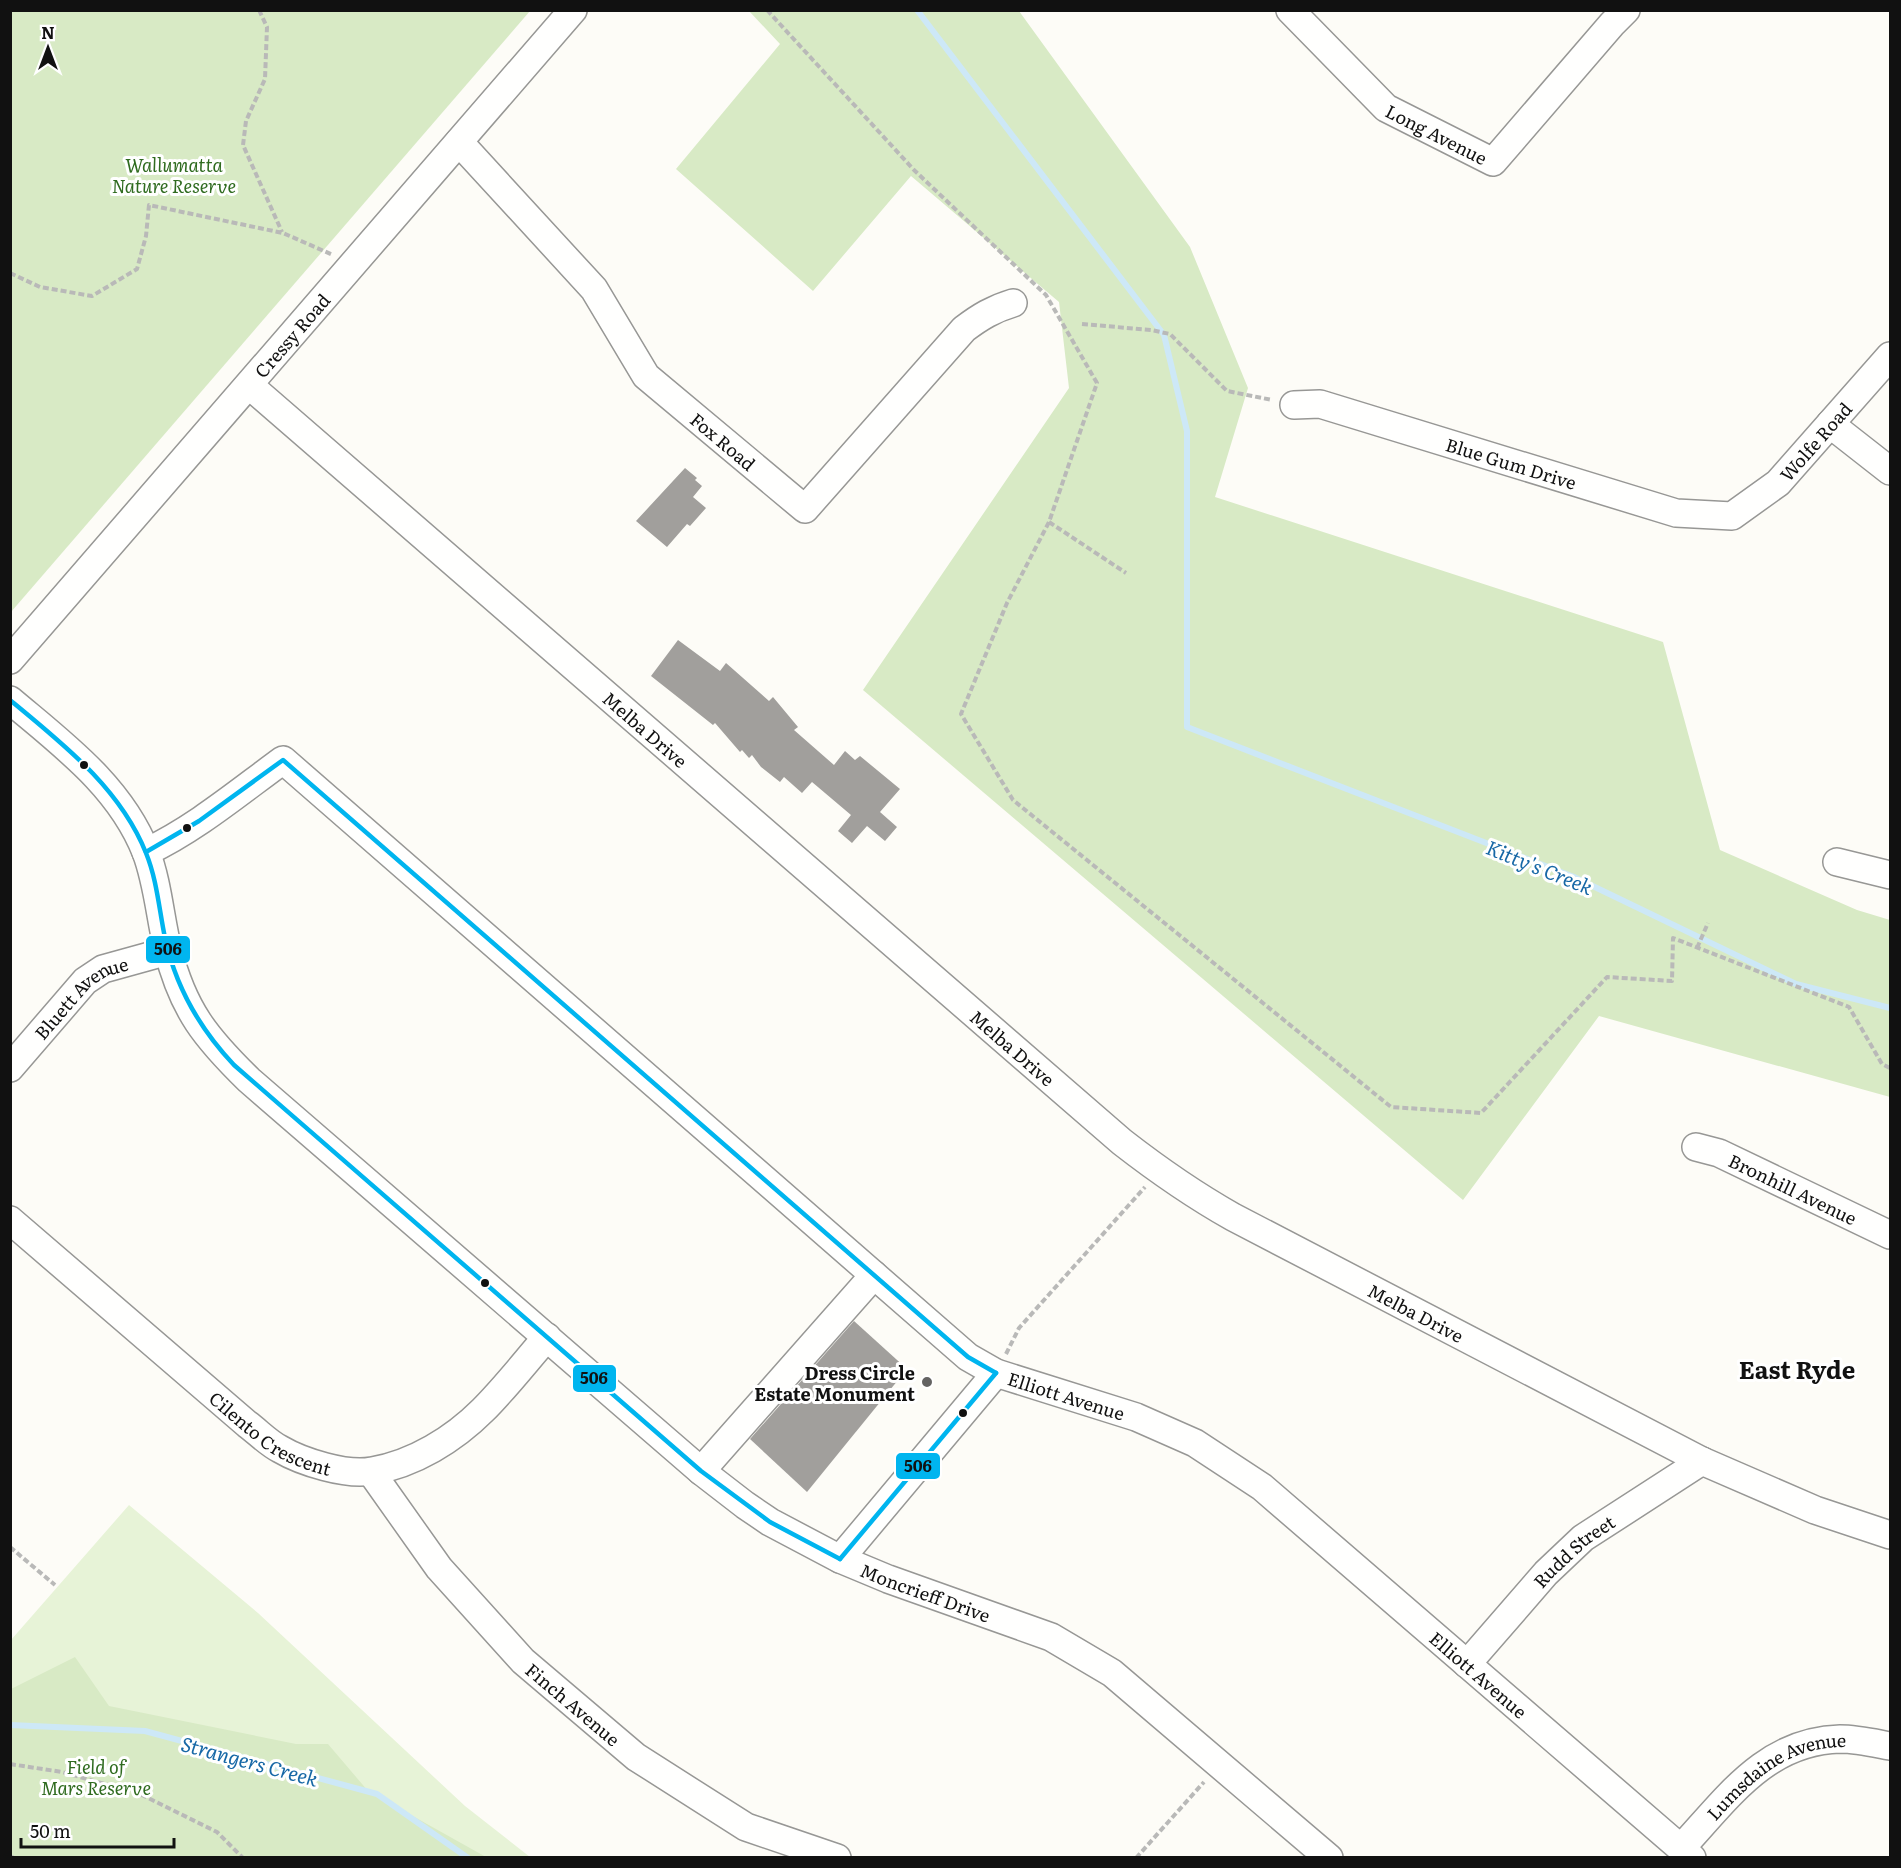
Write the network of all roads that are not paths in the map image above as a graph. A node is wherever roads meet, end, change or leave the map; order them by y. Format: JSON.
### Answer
{"nodes":[{"id":1,"x":573,"y":10,"type":"edge"},
{"id":2,"x":1290,"y":10,"type":"edge"},
{"id":3,"x":1626,"y":10,"type":"edge"},
{"id":4,"x":459,"y":142,"type":"junction"},
{"id":5,"x":1013,"y":303,"type":"dead end"},
{"id":6,"x":1890,"y":356,"type":"edge"},
{"id":7,"x":249,"y":385,"type":"junction"},
{"id":8,"x":1294,"y":405,"type":"road end"},
{"id":9,"x":1830,"y":424,"type":"junction"},
{"id":10,"x":1890,"y":471,"type":"edge"},
{"id":11,"x":1732,"y":516,"type":"joint"},
{"id":12,"x":10,"y":660,"type":"edge"},
{"id":13,"x":10,"y":700,"type":"edge"},
{"id":14,"x":146,"y":852,"type":"junction"},
{"id":15,"x":1837,"y":862,"type":"dead end"},
{"id":16,"x":1890,"y":874,"type":"edge"},
{"id":17,"x":168,"y":951,"type":"junction"},
{"id":18,"x":10,"y":1068,"type":"edge"},
{"id":19,"x":1696,"y":1147,"type":"dead end"},
{"id":20,"x":10,"y":1220,"type":"edge"},
{"id":21,"x":1890,"y":1235,"type":"edge"},
{"id":22,"x":874,"y":1275,"type":"junction"},
{"id":23,"x":547,"y":1337,"type":"junction"},
{"id":24,"x":996,"y":1374,"type":"junction"},
{"id":25,"x":1702,"y":1461,"type":"junction"},
{"id":26,"x":701,"y":1471,"type":"junction"},
{"id":27,"x":371,"y":1472,"type":"junction"},
{"id":28,"x":1890,"y":1534,"type":"edge"},
{"id":29,"x":840,"y":1558,"type":"junction"},
{"id":30,"x":1467,"y":1664,"type":"junction"},
{"id":31,"x":1890,"y":1746,"type":"edge"},
{"id":32,"x":1686,"y":1853,"type":"edge"},
{"id":33,"x":837,"y":1857,"type":"edge"},
{"id":34,"x":1329,"y":1857,"type":"edge"}],
"edges":[{"from":1,"to":4,"type":"street","name":"Cressy Road"},
{"from":2,"to":3,"type":"street","name":"Long Avenue"},
{"from":4,"to":5,"type":"street","name":"Fox Road"},
{"from":4,"to":7,"type":"street","name":"Cressy Road"},
{"from":6,"to":9,"type":"street","name":"Wolfe Road"},
{"from":7,"to":12,"type":"street","name":"Cressy Road"},
{"from":7,"to":25,"type":"street","name":"Melba Drive"},
{"from":8,"to":11,"type":"street","name":"Blue Gum Drive"},
{"from":9,"to":10,"type":"street"},
{"from":9,"to":11,"type":"street","name":"Wolfe Road"},
{"from":13,"to":14,"type":"street","name":"Moncrieff Drive"},
{"from":14,"to":17,"type":"street","name":"Moncrieff Drive"},
{"from":14,"to":22,"type":"street","name":"Elliott Avenue"},
{"from":15,"to":16,"type":"street"},
{"from":17,"to":18,"type":"street","name":"Bluett Avenue"},
{"from":17,"to":23,"type":"street","name":"Moncrieff Drive"},
{"from":19,"to":21,"type":"street","name":"Bronhill Avenue"},
{"from":20,"to":27,"type":"street","name":"Cilento Crescent"},
{"from":22,"to":24,"type":"street","name":"Elliott Avenue"},
{"from":22,"to":26,"type":"street"},
{"from":23,"to":26,"type":"street","name":"Moncrieff Drive"},
{"from":23,"to":27,"type":"street","name":"Cilento Crescent"},
{"from":24,"to":29,"type":"street"},
{"from":24,"to":30,"type":"street","name":"Elliott Avenue"},
{"from":25,"to":28,"type":"street","name":"Melba Drive"},
{"from":25,"to":30,"type":"street","name":"Rudd Street"},
{"from":26,"to":29,"type":"street","name":"Moncrieff Drive"},
{"from":27,"to":33,"type":"street","name":"Finch Avenue"},
{"from":29,"to":34,"type":"street","name":"Moncrieff Drive"},
{"from":30,"to":32,"type":"street","name":"Elliott Avenue"},
{"from":31,"to":32,"type":"street","name":"Lumsdaine Avenue"}]}
